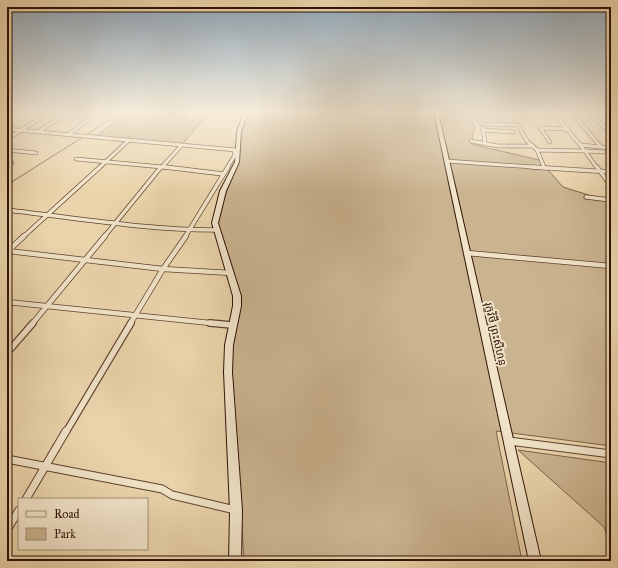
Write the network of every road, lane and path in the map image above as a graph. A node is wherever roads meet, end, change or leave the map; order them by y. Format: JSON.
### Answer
{"nodes":[{"id":1,"x":114,"y":139,"type":"edge"},
{"id":2,"x":238,"y":139,"type":"edge"},
{"id":3,"x":441,"y":139,"type":"edge"},
{"id":4,"x":484,"y":139,"type":"edge"},
{"id":5,"x":526,"y":139,"type":"edge"},
{"id":6,"x":548,"y":139,"type":"edge"},
{"id":7,"x":576,"y":139,"type":"edge"},
{"id":8,"x":594,"y":139,"type":"edge"},
{"id":9,"x":129,"y":140,"type":"junction"},
{"id":10,"x":471,"y":141,"type":"dead end"},
{"id":11,"x":550,"y":142,"type":"dead end"},
{"id":12,"x":485,"y":143,"type":"junction"},
{"id":13,"x":581,"y":145,"type":"junction"},
{"id":14,"x":181,"y":146,"type":"junction"},
{"id":15,"x":533,"y":146,"type":"junction"},
{"id":16,"x":600,"y":146,"type":"junction"},
{"id":17,"x":611,"y":148,"type":"edge"},
{"id":18,"x":7,"y":150,"type":"edge"},
{"id":19,"x":237,"y":150,"type":"junction"},
{"id":20,"x":537,"y":150,"type":"junction"},
{"id":21,"x":585,"y":151,"type":"junction"},
{"id":22,"x":604,"y":152,"type":"dead end"},
{"id":23,"x":36,"y":153,"type":"dead end"},
{"id":24,"x":76,"y":159,"type":"dead end"},
{"id":25,"x":106,"y":161,"type":"junction"},
{"id":26,"x":446,"y":161,"type":"junction"},
{"id":27,"x":7,"y":163,"type":"edge"},
{"id":28,"x":12,"y":163,"type":"dead end"},
{"id":29,"x":162,"y":166,"type":"junction"},
{"id":30,"x":544,"y":168,"type":"junction"},
{"id":31,"x":600,"y":171,"type":"junction"},
{"id":32,"x":611,"y":172,"type":"edge"},
{"id":33,"x":225,"y":176,"type":"junction"},
{"id":34,"x":611,"y":186,"type":"edge"},
{"id":35,"x":611,"y":193,"type":"edge"},
{"id":36,"x":586,"y":197,"type":"dead end"},
{"id":37,"x":611,"y":200,"type":"edge"},
{"id":38,"x":7,"y":210,"type":"edge"},
{"id":39,"x":48,"y":216,"type":"junction"},
{"id":40,"x":115,"y":222,"type":"junction"},
{"id":41,"x":190,"y":230,"type":"junction"},
{"id":42,"x":216,"y":230,"type":"junction"},
{"id":43,"x":8,"y":252,"type":"edge"},
{"id":44,"x":467,"y":253,"type":"junction"},
{"id":45,"x":85,"y":259,"type":"junction"},
{"id":46,"x":611,"y":266,"type":"edge"},
{"id":47,"x":163,"y":269,"type":"junction"},
{"id":48,"x":231,"y":273,"type":"junction"},
{"id":49,"x":7,"y":302,"type":"edge"},
{"id":50,"x":47,"y":307,"type":"junction"},
{"id":51,"x":136,"y":317,"type":"junction"},
{"id":52,"x":232,"y":325,"type":"junction"},
{"id":53,"x":7,"y":354,"type":"edge"},
{"id":54,"x":509,"y":441,"type":"junction"},
{"id":55,"x":611,"y":454,"type":"edge"},
{"id":56,"x":7,"y":459,"type":"edge"},
{"id":57,"x":45,"y":467,"type":"junction"},
{"id":58,"x":27,"y":498,"type":"edge"},
{"id":59,"x":236,"y":510,"type":"junction"},
{"id":60,"x":18,"y":512,"type":"edge"},
{"id":61,"x":7,"y":530,"type":"edge"},
{"id":62,"x":235,"y":561,"type":"edge"},
{"id":63,"x":535,"y":561,"type":"edge"}],
"edges":[{"from":1,"to":9,"type":"street"},
{"from":2,"to":19,"type":"main road"},
{"from":3,"to":26,"type":"main road","name":"រុក្ខវិថី ព្រះសីហនុ"},
{"from":4,"to":12,"type":"street"},
{"from":5,"to":15,"type":"street"},
{"from":6,"to":11,"type":"street"},
{"from":7,"to":13,"type":"street"},
{"from":8,"to":16,"type":"street"},
{"from":9,"to":14,"type":"street"},
{"from":9,"to":25,"type":"street"},
{"from":10,"to":12,"type":"street"},
{"from":12,"to":15,"type":"street"},
{"from":13,"to":16,"type":"street"},
{"from":13,"to":21,"type":"street"},
{"from":14,"to":19,"type":"street"},
{"from":14,"to":29,"type":"street"},
{"from":15,"to":20,"type":"street"},
{"from":16,"to":17,"type":"street"},
{"from":18,"to":23,"type":"street"},
{"from":19,"to":33,"type":"main road"},
{"from":20,"to":21,"type":"street"},
{"from":20,"to":30,"type":"street"},
{"from":21,"to":22,"type":"street"},
{"from":21,"to":31,"type":"street"},
{"from":24,"to":25,"type":"street"},
{"from":25,"to":29,"type":"street"},
{"from":25,"to":39,"type":"street"},
{"from":26,"to":30,"type":"street"},
{"from":26,"to":44,"type":"main road","name":"រុក្ខវិថី ព្រះសីហនុ"},
{"from":27,"to":28,"type":"street"},
{"from":29,"to":33,"type":"street"},
{"from":29,"to":40,"type":"street"},
{"from":30,"to":31,"type":"street"},
{"from":31,"to":32,"type":"street"},
{"from":31,"to":34,"type":"street"},
{"from":33,"to":41,"type":"street"},
{"from":33,"to":42,"type":"main road"},
{"from":34,"to":35,"type":"street"},
{"from":36,"to":37,"type":"street"},
{"from":38,"to":39,"type":"street"},
{"from":39,"to":40,"type":"street"},
{"from":39,"to":43,"type":"street"},
{"from":40,"to":41,"type":"street"},
{"from":40,"to":45,"type":"street"},
{"from":41,"to":42,"type":"street"},
{"from":41,"to":47,"type":"street"},
{"from":42,"to":48,"type":"main road"},
{"from":43,"to":45,"type":"street"},
{"from":44,"to":46,"type":"street"},
{"from":44,"to":54,"type":"main road","name":"រុក្ខវិថី ព្រះសីហនុ"},
{"from":45,"to":47,"type":"street"},
{"from":45,"to":50,"type":"street"},
{"from":47,"to":48,"type":"street"},
{"from":47,"to":51,"type":"street"},
{"from":48,"to":52,"type":"main road"},
{"from":49,"to":50,"type":"street"},
{"from":50,"to":51,"type":"street"},
{"from":50,"to":53,"type":"street"},
{"from":51,"to":52,"type":"street"},
{"from":51,"to":57,"type":"street"},
{"from":52,"to":59,"type":"main road"},
{"from":54,"to":55,"type":"street"},
{"from":54,"to":63,"type":"main road","name":"រុក្ខវិថី ព្រះសីហនុ"},
{"from":56,"to":57,"type":"street"},
{"from":57,"to":58,"type":"street"},
{"from":57,"to":59,"type":"street"},
{"from":59,"to":62,"type":"main road"},
{"from":60,"to":61,"type":"street"}]}
